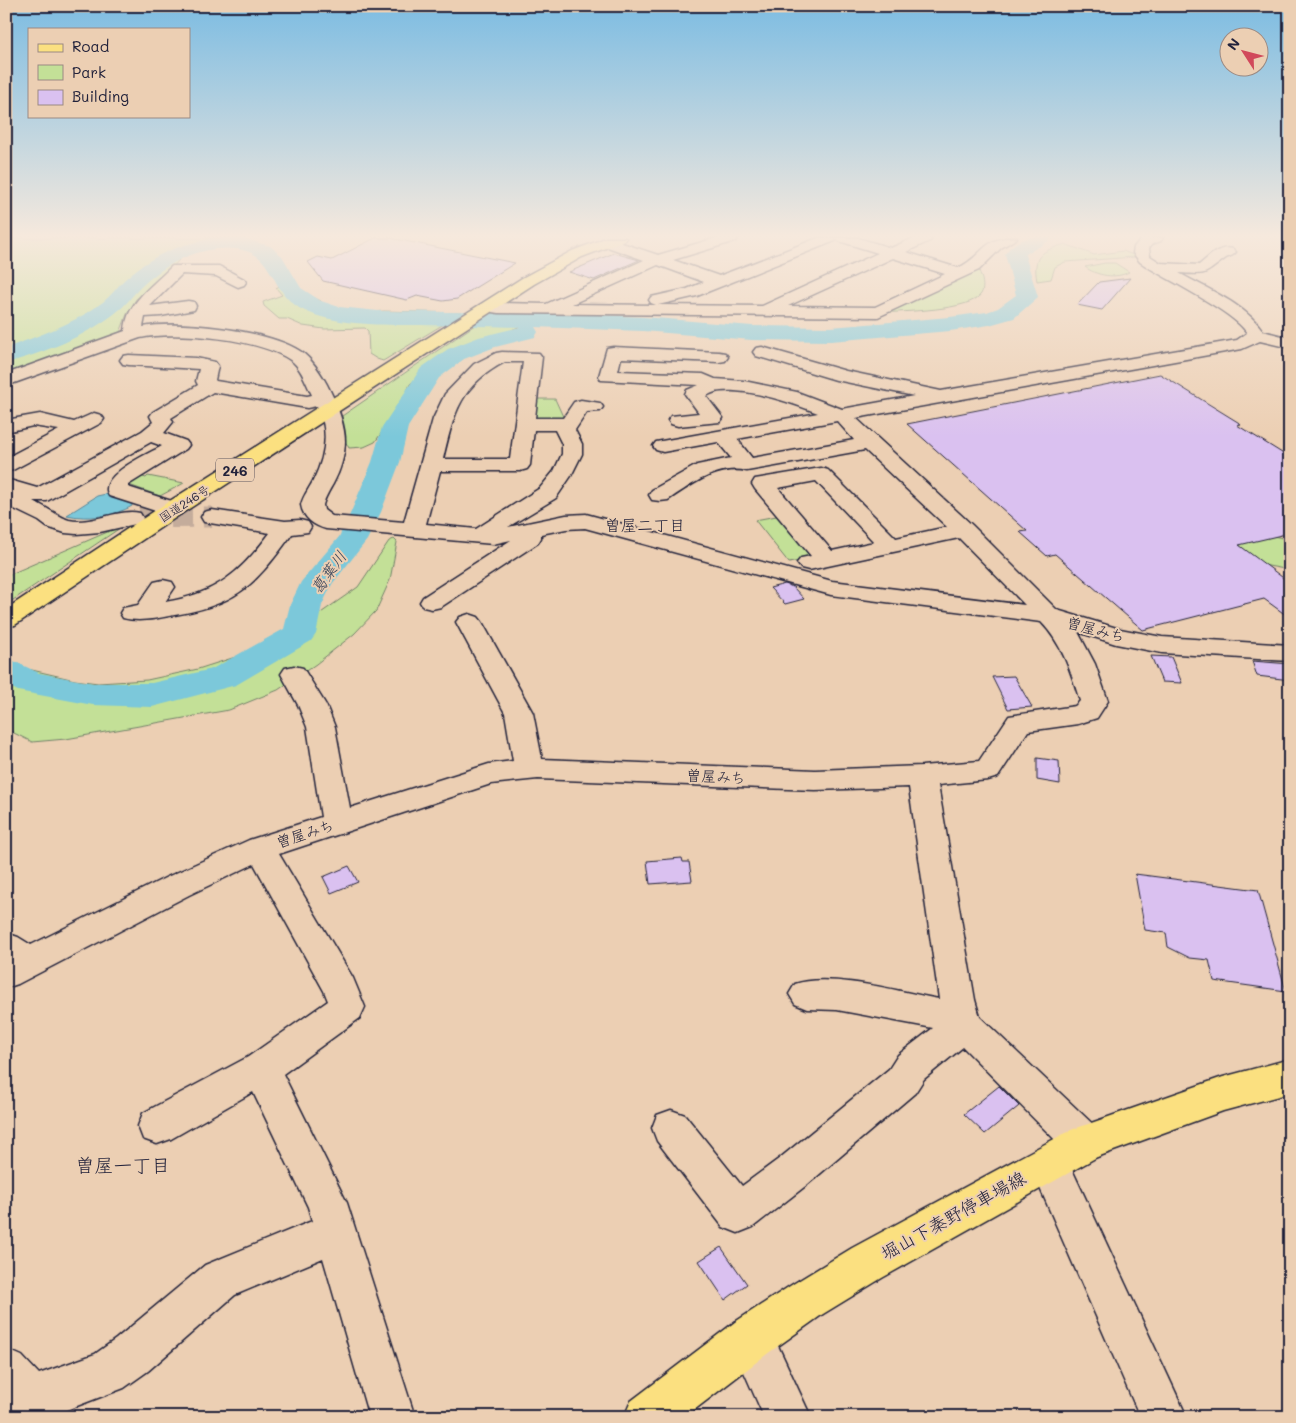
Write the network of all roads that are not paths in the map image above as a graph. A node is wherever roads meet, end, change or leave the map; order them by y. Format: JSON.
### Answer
{"nodes":[{"id":1,"x":143,"y":304,"type":"edge"},
{"id":2,"x":492,"y":304,"type":"edge"},
{"id":3,"x":554,"y":304,"type":"edge"},
{"id":4,"x":648,"y":304,"type":"edge"},
{"id":5,"x":676,"y":304,"type":"edge"},
{"id":6,"x":777,"y":304,"type":"edge"},
{"id":7,"x":893,"y":304,"type":"edge"},
{"id":8,"x":1220,"y":304,"type":"edge"},
{"id":9,"x":188,"y":306,"type":"dead end"},
{"id":10,"x":498,"y":308,"type":"dead end"},
{"id":11,"x":550,"y":309,"type":"junction"},
{"id":12,"x":642,"y":311,"type":"junction"},
{"id":13,"x":669,"y":311,"type":"junction"},
{"id":14,"x":138,"y":312,"type":"junction"},
{"id":15,"x":760,"y":312,"type":"junction"},
{"id":16,"x":134,"y":334,"type":"junction"},
{"id":17,"x":1257,"y":335,"type":"junction"},
{"id":18,"x":1290,"y":343,"type":"edge"},
{"id":19,"x":762,"y":352,"type":"dead end"},
{"id":20,"x":126,"y":368,"type":"dead end"},
{"id":21,"x":6,"y":380,"type":"edge"},
{"id":22,"x":713,"y":385,"type":"junction"},
{"id":23,"x":210,"y":386,"type":"junction"},
{"id":24,"x":944,"y":397,"type":"junction"},
{"id":25,"x":326,"y":404,"type":"junction"},
{"id":26,"x":593,"y":407,"type":"dead end"},
{"id":27,"x":843,"y":416,"type":"junction"},
{"id":28,"x":94,"y":419,"type":"dead end"},
{"id":29,"x":678,"y":420,"type":"dead end"},
{"id":30,"x":525,"y":424,"type":"junction"},
{"id":31,"x":569,"y":424,"type":"junction"},
{"id":32,"x":6,"y":426,"type":"edge"},
{"id":33,"x":74,"y":428,"type":"junction"},
{"id":34,"x":149,"y":435,"type":"junction"},
{"id":35,"x":724,"y":436,"type":"junction"},
{"id":36,"x":869,"y":443,"type":"junction"},
{"id":37,"x":663,"y":446,"type":"dead end"},
{"id":38,"x":744,"y":462,"type":"junction"},
{"id":39,"x":430,"y":465,"type":"junction"},
{"id":40,"x":6,"y":466,"type":"edge"},
{"id":41,"x":665,"y":488,"type":"dead end"},
{"id":42,"x":8,"y":491,"type":"edge"},
{"id":43,"x":173,"y":510,"type":"junction"},
{"id":44,"x":212,"y":517,"type":"tunnel mouth"},
{"id":45,"x":132,"y":518,"type":"tunnel mouth"},
{"id":46,"x":320,"y":518,"type":"junction"},
{"id":47,"x":285,"y":528,"type":"junction"},
{"id":48,"x":406,"y":530,"type":"junction"},
{"id":49,"x":964,"y":530,"type":"junction"},
{"id":50,"x":529,"y":531,"type":"junction"},
{"id":51,"x":481,"y":536,"type":"junction"},
{"id":52,"x":890,"y":545,"type":"junction"},
{"id":53,"x":826,"y":559,"type":"junction"},
{"id":54,"x":771,"y":571,"type":"junction"},
{"id":55,"x":163,"y":587,"type":"dead end"},
{"id":56,"x":432,"y":602,"type":"dead end"},
{"id":57,"x":1051,"y":616,"type":"junction"},
{"id":58,"x":10,"y":617,"type":"edge"},
{"id":59,"x":469,"y":622,"type":"dead end"},
{"id":60,"x":1290,"y":653,"type":"edge"},
{"id":61,"x":294,"y":674,"type":"dead end"},
{"id":62,"x":529,"y":769,"type":"junction"},
{"id":63,"x":922,"y":776,"type":"junction"},
{"id":64,"x":337,"y":823,"type":"junction"},
{"id":65,"x":260,"y":848,"type":"junction"},
{"id":66,"x":14,"y":961,"type":"edge"},
{"id":67,"x":807,"y":994,"type":"dead end"},
{"id":68,"x":964,"y":1026,"type":"junction"},
{"id":69,"x":261,"y":1069,"type":"junction"},
{"id":70,"x":1290,"y":1076,"type":"edge"},
{"id":71,"x":157,"y":1126,"type":"dead end"},
{"id":72,"x":671,"y":1128,"type":"dead end"},
{"id":73,"x":1067,"y":1153,"type":"junction"},
{"id":74,"x":335,"y":1232,"type":"junction"},
{"id":75,"x":751,"y":1338,"type":"junction"},
{"id":76,"x":6,"y":1372,"type":"edge"},
{"id":77,"x":392,"y":1417,"type":"edge"},
{"id":78,"x":647,"y":1417,"type":"edge"},
{"id":79,"x":788,"y":1417,"type":"edge"},
{"id":80,"x":1164,"y":1417,"type":"edge"}],
"edges":[{"from":1,"to":14,"type":"street"},
{"from":2,"to":25,"type":"main road","name":"国道246号","number":"246"},
{"from":3,"to":11,"type":"street"},
{"from":4,"to":12,"type":"street"},
{"from":5,"to":13,"type":"street"},
{"from":6,"to":15,"type":"street"},
{"from":7,"to":15,"type":"street"},
{"from":8,"to":17,"type":"street"},
{"from":9,"to":14,"type":"street"},
{"from":10,"to":11,"type":"street"},
{"from":11,"to":12,"type":"street"},
{"from":12,"to":13,"type":"street"},
{"from":13,"to":15,"type":"street"},
{"from":14,"to":16,"type":"street"},
{"from":16,"to":21,"type":"street"},
{"from":16,"to":25,"type":"street"},
{"from":17,"to":18,"type":"street"},
{"from":17,"to":24,"type":"street"},
{"from":19,"to":24,"type":"street"},
{"from":20,"to":23,"type":"street"},
{"from":22,"to":22,"type":"street"},
{"from":22,"to":27,"type":"street"},
{"from":22,"to":29,"type":"street"},
{"from":23,"to":25,"type":"street"},
{"from":23,"to":34,"type":"street"},
{"from":24,"to":27,"type":"street"},
{"from":25,"to":43,"type":"main road","name":"国道246号","number":"246"},
{"from":25,"to":46,"type":"street"},
{"from":26,"to":31,"type":"street"},
{"from":27,"to":35,"type":"street"},
{"from":27,"to":36,"type":"street"},
{"from":28,"to":33,"type":"street"},
{"from":30,"to":31,"type":"street"},
{"from":30,"to":39,"type":"street"},
{"from":30,"to":39,"type":"street"},
{"from":31,"to":51,"type":"street"},
{"from":32,"to":33,"type":"street"},
{"from":33,"to":40,"type":"street"},
{"from":34,"to":42,"type":"street"},
{"from":34,"to":43,"type":"street"},
{"from":35,"to":37,"type":"street"},
{"from":35,"to":38,"type":"street"},
{"from":36,"to":38,"type":"street"},
{"from":36,"to":49,"type":"street"},
{"from":38,"to":41,"type":"street"},
{"from":39,"to":48,"type":"street"},
{"from":42,"to":45,"type":"street"},
{"from":43,"to":58,"type":"main road","name":"国道246号","number":"246"},
{"from":44,"to":47,"type":"street"},
{"from":46,"to":47,"type":"street"},
{"from":46,"to":48,"type":"street"},
{"from":47,"to":55,"type":"street"},
{"from":48,"to":51,"type":"street"},
{"from":49,"to":52,"type":"street"},
{"from":49,"to":57,"type":"street"},
{"from":50,"to":51,"type":"street"},
{"from":50,"to":54,"type":"street"},
{"from":50,"to":56,"type":"street"},
{"from":52,"to":53,"type":"street"},
{"from":52,"to":53,"type":"street"},
{"from":53,"to":54,"type":"street"},
{"from":54,"to":57,"type":"street"},
{"from":57,"to":60,"type":"street","name":"曽屋みち"},
{"from":57,"to":63,"type":"street","name":"曽屋みち"},
{"from":59,"to":62,"type":"street"},
{"from":61,"to":64,"type":"street"},
{"from":62,"to":63,"type":"street","name":"曽屋みち"},
{"from":62,"to":64,"type":"street","name":"曽屋みち"},
{"from":63,"to":68,"type":"street"},
{"from":64,"to":65,"type":"street","name":"曽屋みち"},
{"from":65,"to":66,"type":"street","name":"曽屋みち"},
{"from":65,"to":69,"type":"street"},
{"from":67,"to":68,"type":"street"},
{"from":68,"to":72,"type":"street"},
{"from":68,"to":73,"type":"street"},
{"from":69,"to":71,"type":"street"},
{"from":69,"to":74,"type":"street"},
{"from":70,"to":73,"type":"main road","name":"堀山下秦野停車場線"},
{"from":73,"to":75,"type":"main road","name":"堀山下秦野停車場線"},
{"from":73,"to":80,"type":"street"},
{"from":74,"to":76,"type":"street"},
{"from":74,"to":77,"type":"street"},
{"from":75,"to":78,"type":"main road","name":"堀山下秦野停車場線"},
{"from":75,"to":79,"type":"street"}]}
